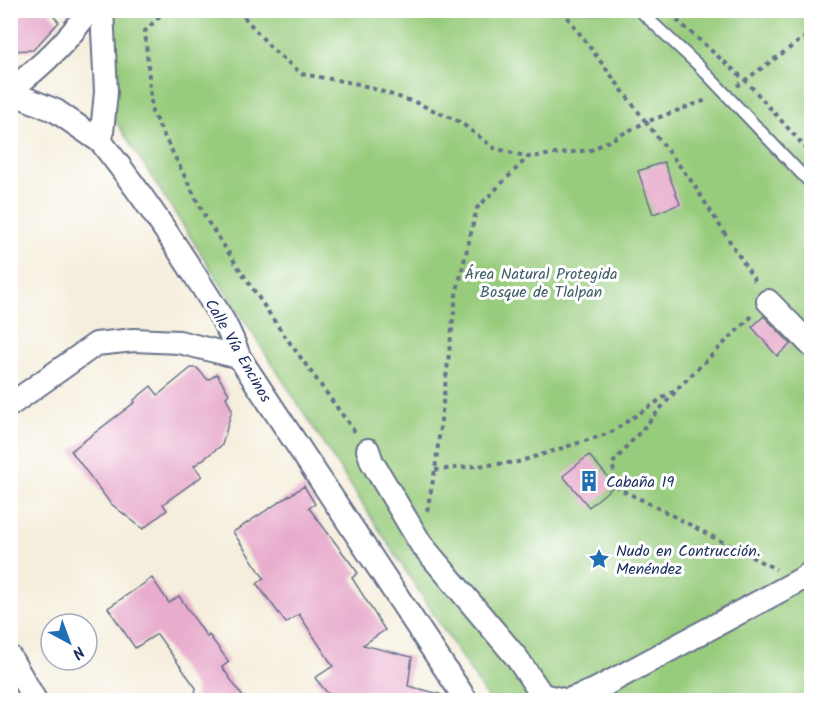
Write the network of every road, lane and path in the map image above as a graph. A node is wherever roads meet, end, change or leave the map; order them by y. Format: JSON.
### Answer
{"nodes":[{"id":1,"x":89,"y":10,"type":"edge"},
{"id":2,"x":102,"y":10,"type":"edge"},
{"id":3,"x":166,"y":10,"type":"edge"},
{"id":4,"x":238,"y":10,"type":"edge"},
{"id":5,"x":562,"y":10,"type":"edge"},
{"id":6,"x":639,"y":10,"type":"edge"},
{"id":7,"x":665,"y":10,"type":"edge"},
{"id":8,"x":812,"y":32,"type":"edge"},
{"id":9,"x":746,"y":81,"type":"junction"},
{"id":10,"x":10,"y":91,"type":"edge"},
{"id":11,"x":725,"y":93,"type":"junction"},
{"id":12,"x":646,"y":122,"type":"junction"},
{"id":13,"x":101,"y":142,"type":"junction"},
{"id":14,"x":812,"y":155,"type":"edge"},
{"id":15,"x":528,"y":157,"type":"junction"},
{"id":16,"x":812,"y":185,"type":"edge"},
{"id":17,"x":768,"y":301,"type":"junction"},
{"id":18,"x":812,"y":346,"type":"edge"},
{"id":19,"x":239,"y":357,"type":"junction"},
{"id":20,"x":679,"y":387,"type":"junction"},
{"id":21,"x":10,"y":405,"type":"edge"},
{"id":22,"x":368,"y":450,"type":"joint"},
{"id":23,"x":435,"y":470,"type":"junction"},
{"id":24,"x":421,"y":544,"type":"junction"},
{"id":25,"x":806,"y":576,"type":"edge"},
{"id":26,"x":10,"y":657,"type":"edge"},
{"id":27,"x":35,"y":700,"type":"edge"},
{"id":28,"x":466,"y":700,"type":"edge"},
{"id":29,"x":566,"y":700,"type":"edge"}],
"edges":[{"from":1,"to":10,"type":"street"},
{"from":2,"to":13,"type":"street"},
{"from":3,"to":22,"type":"path"},
{"from":4,"to":15,"type":"path"},
{"from":5,"to":12,"type":"path"},
{"from":6,"to":11,"type":"lane"},
{"from":7,"to":9,"type":"path"},
{"from":8,"to":9,"type":"path"},
{"from":9,"to":11,"type":"path"},
{"from":9,"to":14,"type":"path"},
{"from":10,"to":13,"type":"street","name":"Calle Vía Encinos"},
{"from":11,"to":12,"type":"path"},
{"from":11,"to":16,"type":"lane"},
{"from":12,"to":15,"type":"path"},
{"from":12,"to":17,"type":"path"},
{"from":13,"to":19,"type":"street","name":"Calle Vía Encinos"},
{"from":15,"to":23,"type":"path"},
{"from":17,"to":18,"type":"street"},
{"from":17,"to":20,"type":"path"},
{"from":19,"to":21,"type":"street"},
{"from":19,"to":28,"type":"street","name":"Calle Vía Encinos"},
{"from":20,"to":23,"type":"path"},
{"from":20,"to":25,"type":"path"},
{"from":22,"to":24,"type":"street"},
{"from":23,"to":24,"type":"path"},
{"from":24,"to":29,"type":"street"},
{"from":25,"to":29,"type":"street"},
{"from":26,"to":27,"type":"street"}]}
